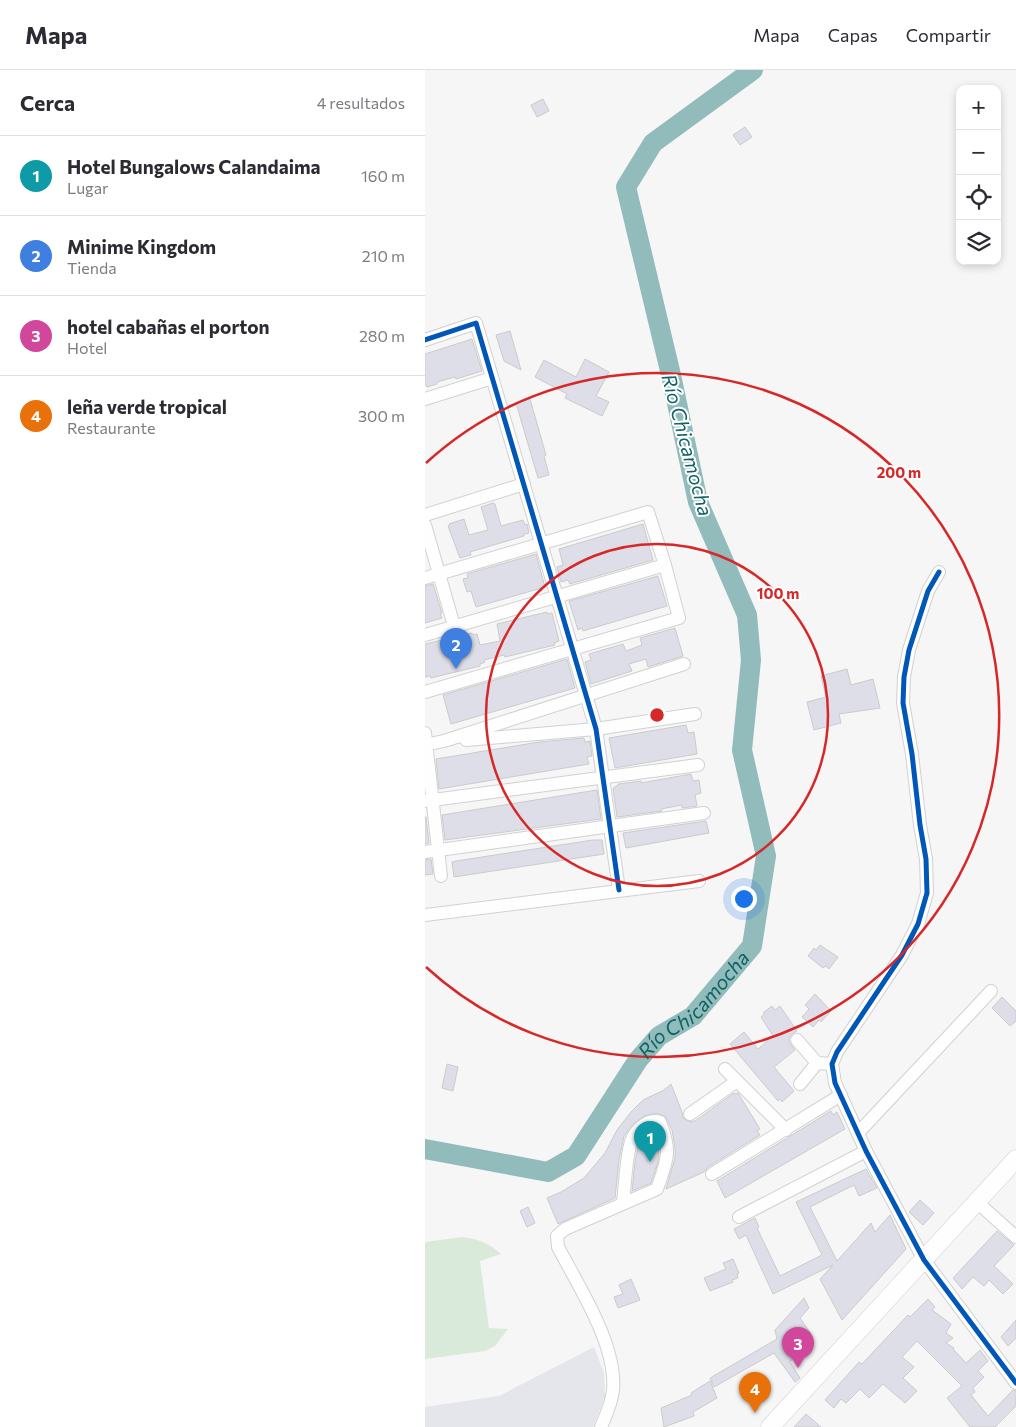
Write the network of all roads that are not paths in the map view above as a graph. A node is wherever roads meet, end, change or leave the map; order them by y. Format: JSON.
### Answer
{"nodes":[{"id":1,"x":425,"y":340,"type":"edge"},
{"id":2,"x":492,"y":378,"type":"junction"},
{"id":3,"x":425,"y":399,"type":"edge"},
{"id":4,"x":524,"y":484,"type":"junction"},
{"id":5,"x":425,"y":515,"type":"edge"},
{"id":6,"x":425,"y":525,"type":"edge"},
{"id":7,"x":542,"y":543,"type":"junction"},
{"id":8,"x":665,"y":565,"type":"junction"},
{"id":9,"x":939,"y":572,"type":"dead end"},
{"id":10,"x":439,"y":573,"type":"junction"},
{"id":11,"x":425,"y":578,"type":"edge"},
{"id":12,"x":557,"y":596,"type":"junction"},
{"id":13,"x":454,"y":626,"type":"junction"},
{"id":14,"x":425,"y":635,"type":"edge"},
{"id":15,"x":573,"y":649,"type":"junction"},
{"id":16,"x":684,"y":664,"type":"dead end"},
{"id":17,"x":425,"y":692,"type":"edge"},
{"id":18,"x":586,"y":696,"type":"junction"},
{"id":19,"x":695,"y":714,"type":"dead end"},
{"id":20,"x":596,"y":729,"type":"junction"},
{"id":21,"x":425,"y":741,"type":"edge"},
{"id":22,"x":444,"y":741,"type":"junction"},
{"id":23,"x":698,"y":765,"type":"dead end"},
{"id":24,"x":603,"y":778,"type":"junction"},
{"id":25,"x":429,"y":800,"type":"edge"},
{"id":26,"x":704,"y":813,"type":"dead end"},
{"id":27,"x":610,"y":826,"type":"junction"},
{"id":28,"x":431,"y":851,"type":"edge"},
{"id":29,"x":441,"y":876,"type":"dead end"},
{"id":30,"x":699,"y":881,"type":"dead end"},
{"id":31,"x":619,"y":890,"type":"junction"},
{"id":32,"x":425,"y":915,"type":"edge"},
{"id":33,"x":991,"y":992,"type":"dead end"},
{"id":34,"x":797,"y":1040,"type":"dead end"},
{"id":35,"x":817,"y":1062,"type":"junction"},
{"id":36,"x":832,"y":1064,"type":"junction"},
{"id":37,"x":725,"y":1070,"type":"dead end"},
{"id":38,"x":737,"y":1081,"type":"junction"},
{"id":39,"x":800,"y":1084,"type":"dead end"},
{"id":40,"x":841,"y":1095,"type":"junction"},
{"id":41,"x":690,"y":1114,"type":"dead end"},
{"id":42,"x":786,"y":1130,"type":"junction"},
{"id":43,"x":858,"y":1133,"type":"junction"},
{"id":44,"x":866,"y":1151,"type":"junction"},
{"id":45,"x":1016,"y":1159,"type":"edge"},
{"id":46,"x":712,"y":1174,"type":"dead end"},
{"id":47,"x":977,"y":1202,"type":"junction"},
{"id":48,"x":623,"y":1203,"type":"junction"},
{"id":49,"x":739,"y":1216,"type":"dead end"},
{"id":50,"x":1016,"y":1237,"type":"edge"},
{"id":51,"x":924,"y":1260,"type":"junction"},
{"id":52,"x":1016,"y":1383,"type":"edge"},
{"id":53,"x":601,"y":1427,"type":"edge"},
{"id":54,"x":771,"y":1427,"type":"edge"}],
"edges":[{"from":1,"to":2,"type":"street"},
{"from":2,"to":3,"type":"street"},
{"from":2,"to":4,"type":"street"},
{"from":4,"to":5,"type":"street"},
{"from":4,"to":7,"type":"street"},
{"from":6,"to":10,"type":"street"},
{"from":7,"to":8,"type":"street"},
{"from":7,"to":10,"type":"street"},
{"from":7,"to":12,"type":"street"},
{"from":8,"to":12,"type":"street"},
{"from":8,"to":15,"type":"street"},
{"from":9,"to":36,"type":"street"},
{"from":10,"to":11,"type":"street"},
{"from":10,"to":13,"type":"street"},
{"from":12,"to":13,"type":"street"},
{"from":12,"to":15,"type":"street"},
{"from":13,"to":14,"type":"street"},
{"from":15,"to":17,"type":"street"},
{"from":15,"to":18,"type":"street"},
{"from":16,"to":18,"type":"street"},
{"from":18,"to":20,"type":"street"},
{"from":18,"to":22,"type":"street"},
{"from":19,"to":20,"type":"street"},
{"from":20,"to":22,"type":"street"},
{"from":20,"to":24,"type":"street"},
{"from":21,"to":22,"type":"street"},
{"from":21,"to":25,"type":"street"},
{"from":23,"to":24,"type":"street"},
{"from":24,"to":25,"type":"street"},
{"from":24,"to":27,"type":"street"},
{"from":25,"to":28,"type":"street"},
{"from":26,"to":27,"type":"street"},
{"from":27,"to":28,"type":"street"},
{"from":27,"to":31,"type":"street"},
{"from":28,"to":29,"type":"street"},
{"from":30,"to":31,"type":"street"},
{"from":31,"to":32,"type":"street"},
{"from":33,"to":43,"type":"street"},
{"from":34,"to":35,"type":"street"},
{"from":35,"to":36,"type":"street"},
{"from":35,"to":39,"type":"street"},
{"from":36,"to":40,"type":"street"},
{"from":37,"to":38,"type":"street"},
{"from":38,"to":41,"type":"street"},
{"from":38,"to":42,"type":"street"},
{"from":40,"to":42,"type":"street"},
{"from":40,"to":43,"type":"street"},
{"from":42,"to":46,"type":"street"},
{"from":43,"to":44,"type":"street"},
{"from":44,"to":49,"type":"street"},
{"from":44,"to":51,"type":"street"},
{"from":45,"to":47,"type":"main road"},
{"from":47,"to":50,"type":"street"},
{"from":47,"to":51,"type":"main road"},
{"from":48,"to":48,"type":"street"},
{"from":48,"to":53,"type":"street"},
{"from":51,"to":52,"type":"street"},
{"from":51,"to":54,"type":"main road"}]}
